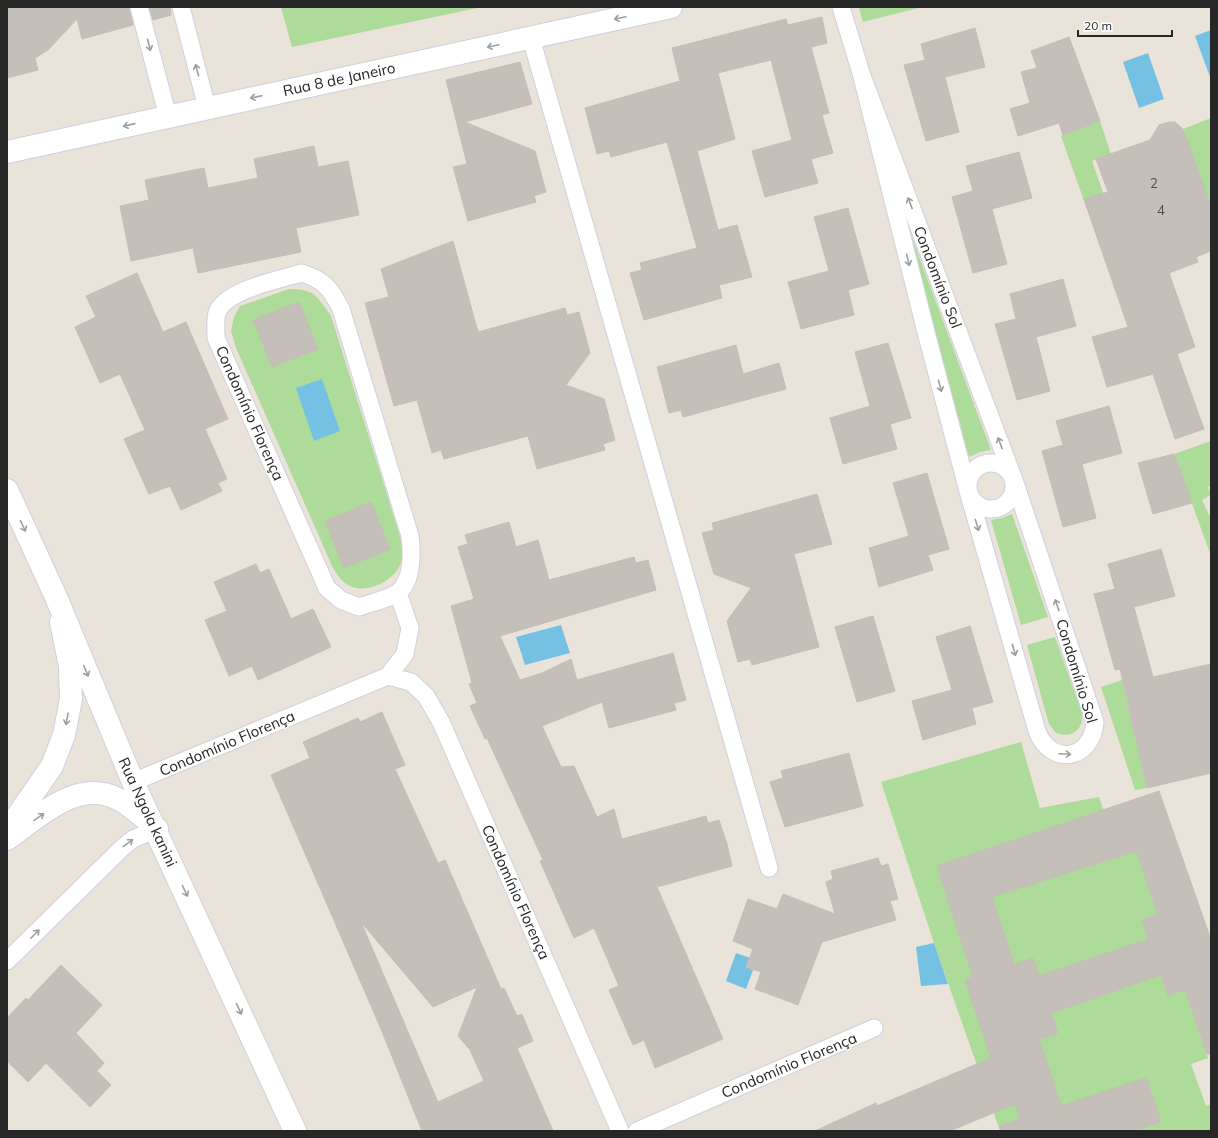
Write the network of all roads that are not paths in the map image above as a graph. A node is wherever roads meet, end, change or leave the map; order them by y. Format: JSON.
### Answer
{"nodes":[{"id":1,"x":139,"y":7,"type":"edge"},
{"id":2,"x":181,"y":7,"type":"edge"},
{"id":3,"x":671,"y":7,"type":"edge"},
{"id":4,"x":841,"y":7,"type":"edge"},
{"id":5,"x":531,"y":38,"type":"junction"},
{"id":6,"x":861,"y":73,"type":"junction"},
{"id":7,"x":207,"y":108,"type":"junction"},
{"id":8,"x":168,"y":117,"type":"junction"},
{"id":9,"x":7,"y":152,"type":"edge"},
{"id":10,"x":1014,"y":480,"type":"junction"},
{"id":11,"x":7,"y":490,"type":"edge"},
{"id":12,"x":968,"y":491,"type":"junction"},
{"id":13,"x":398,"y":593,"type":"junction"},
{"id":14,"x":56,"y":598,"type":"junction"},
{"id":15,"x":388,"y":676,"type":"junction"},
{"id":16,"x":133,"y":782,"type":"junction"},
{"id":17,"x":157,"y":829,"type":"junction"},
{"id":18,"x":7,"y":831,"type":"edge"},
{"id":19,"x":7,"y":839,"type":"edge"},
{"id":20,"x":769,"y":868,"type":"dead end"},
{"id":21,"x":7,"y":962,"type":"edge"},
{"id":22,"x":874,"y":1028,"type":"dead end"},
{"id":23,"x":295,"y":1131,"type":"edge"},
{"id":24,"x":620,"y":1131,"type":"edge"},
{"id":25,"x":637,"y":1131,"type":"edge"}],
"edges":[{"from":1,"to":8,"type":"lane","one_way":true},
{"from":7,"to":2,"type":"lane","one_way":true},
{"from":3,"to":5,"type":"street","name":"Rua 8 de Janeiro","one_way":true},
{"from":4,"to":6,"type":"lane","name":"Condomínio Sol"},
{"from":5,"to":7,"type":"street","name":"Rua 8 de Janeiro","one_way":true},
{"from":5,"to":20,"type":"lane"},
{"from":10,"to":6,"type":"lane","name":"Condomínio Sol","one_way":true},
{"from":6,"to":12,"type":"lane","name":"Condomínio Sol","one_way":true},
{"from":7,"to":8,"type":"street","name":"Rua 8 de Janeiro"},
{"from":8,"to":9,"type":"street","name":"Rua 8 de Janeiro","one_way":true},
{"from":10,"to":12,"type":"lane","name":"Condomínio Sol"},
{"from":10,"to":12,"type":"lane","name":"Condomínio Sol"},
{"from":12,"to":10,"type":"lane","name":"Condomínio Sol","one_way":true},
{"from":11,"to":14,"type":"street","name":"Rua Ngola kanini","one_way":true},
{"from":13,"to":13,"type":"lane","name":"Condomínio Florença"},
{"from":13,"to":15,"type":"lane","name":"Condomínio Florença"},
{"from":14,"to":16,"type":"street","name":"Rua Ngola kanini","one_way":true},
{"from":14,"to":18,"type":"street","one_way":true},
{"from":15,"to":16,"type":"lane","name":"Condomínio Florença"},
{"from":15,"to":24,"type":"lane","name":"Condomínio Florença"},
{"from":16,"to":17,"type":"street","name":"Rua Ngola kanini"},
{"from":19,"to":17,"type":"street","one_way":true},
{"from":21,"to":17,"type":"lane","one_way":true},
{"from":17,"to":23,"type":"street","name":"Rua Ngola kanini","one_way":true},
{"from":22,"to":25,"type":"lane","name":"Condomínio Florença"}]}
